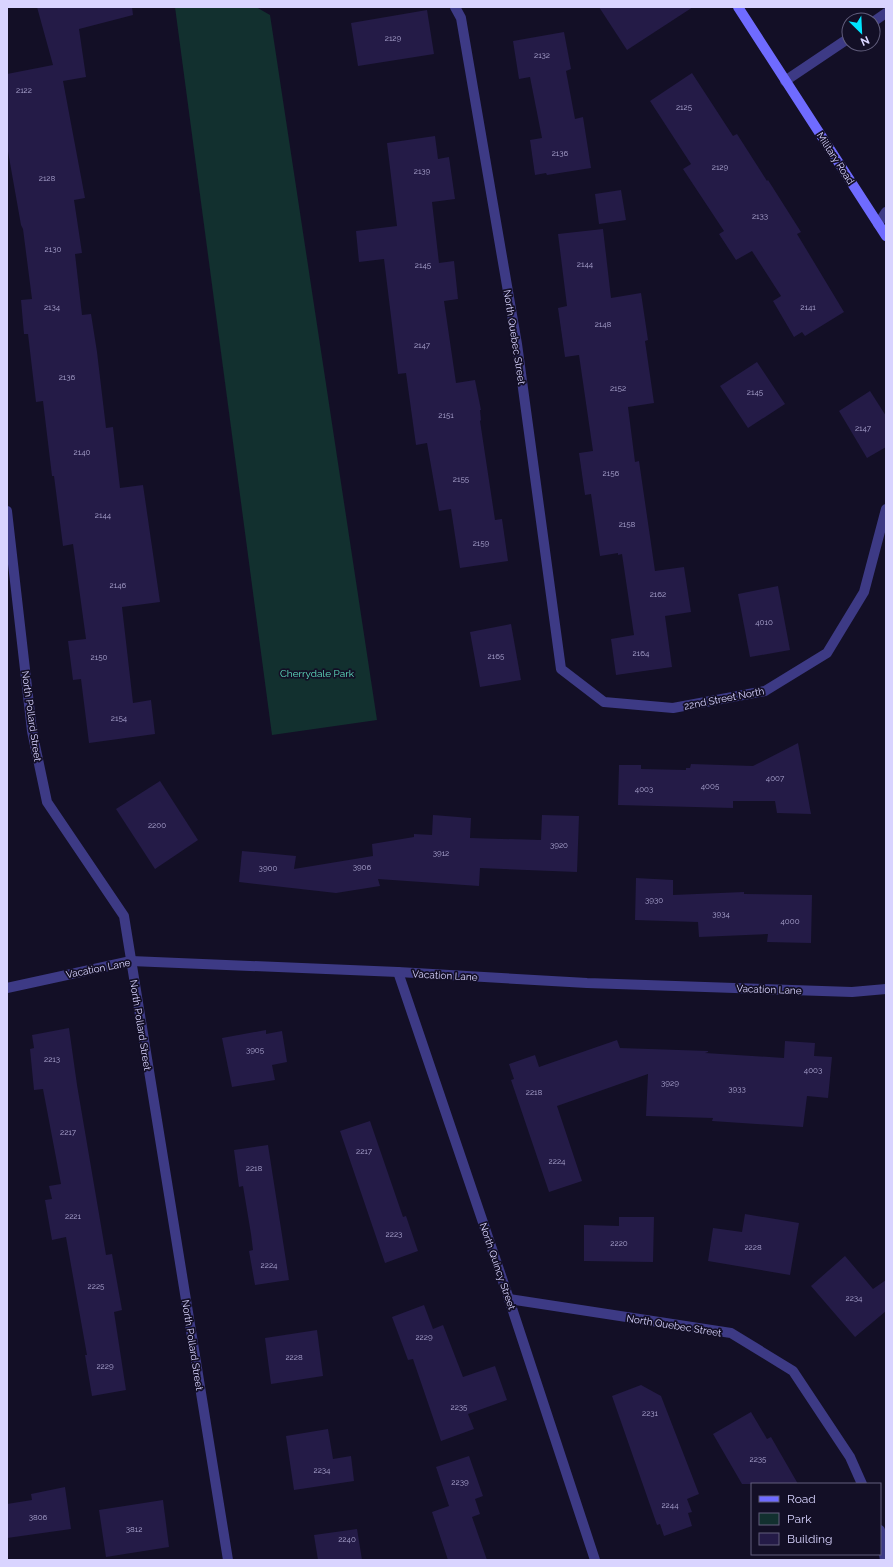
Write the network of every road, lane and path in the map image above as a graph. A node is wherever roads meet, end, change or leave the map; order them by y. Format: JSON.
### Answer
{"nodes":[{"id":1,"x":455,"y":7,"type":"edge"},
{"id":2,"x":738,"y":7,"type":"edge"},
{"id":3,"x":841,"y":43,"type":"edge"},
{"id":4,"x":785,"y":81,"type":"junction"},
{"id":5,"x":886,"y":212,"type":"edge"},
{"id":6,"x":878,"y":224,"type":"junction"},
{"id":7,"x":886,"y":236,"type":"edge"},
{"id":8,"x":886,"y":508,"type":"edge"},
{"id":9,"x":7,"y":511,"type":"edge"},
{"id":10,"x":561,"y":669,"type":"joint"},
{"id":11,"x":131,"y":961,"type":"junction"},
{"id":12,"x":398,"y":972,"type":"junction"},
{"id":13,"x":7,"y":988,"type":"edge"},
{"id":14,"x":886,"y":990,"type":"edge"},
{"id":15,"x":509,"y":1299,"type":"junction"},
{"id":16,"x":862,"y":1483,"type":"edge"},
{"id":17,"x":881,"y":1535,"type":"edge"},
{"id":18,"x":228,"y":1560,"type":"edge"},
{"id":19,"x":595,"y":1560,"type":"edge"},
{"id":20,"x":886,"y":1560,"type":"edge"}],
"edges":[{"from":1,"to":10,"type":"street","name":"North Quebec Street"},
{"from":2,"to":4,"type":"main road","name":"Military Road"},
{"from":3,"to":4,"type":"street"},
{"from":4,"to":6,"type":"main road","name":"Military Road"},
{"from":5,"to":6,"type":"street"},
{"from":6,"to":7,"type":"main road","name":"Military Road"},
{"from":8,"to":10,"type":"street","name":"22nd Street North"},
{"from":9,"to":11,"type":"street","name":"North Pollard Street"},
{"from":11,"to":12,"type":"street","name":"Vacation Lane"},
{"from":11,"to":13,"type":"street","name":"Vacation Lane"},
{"from":11,"to":18,"type":"street","name":"North Pollard Street"},
{"from":12,"to":14,"type":"street","name":"Vacation Lane"},
{"from":12,"to":15,"type":"street","name":"North Quincy Street"},
{"from":15,"to":16,"type":"street","name":"North Quebec Street"},
{"from":15,"to":19,"type":"street","name":"North Quincy Street"},
{"from":17,"to":20,"type":"street"}]}
